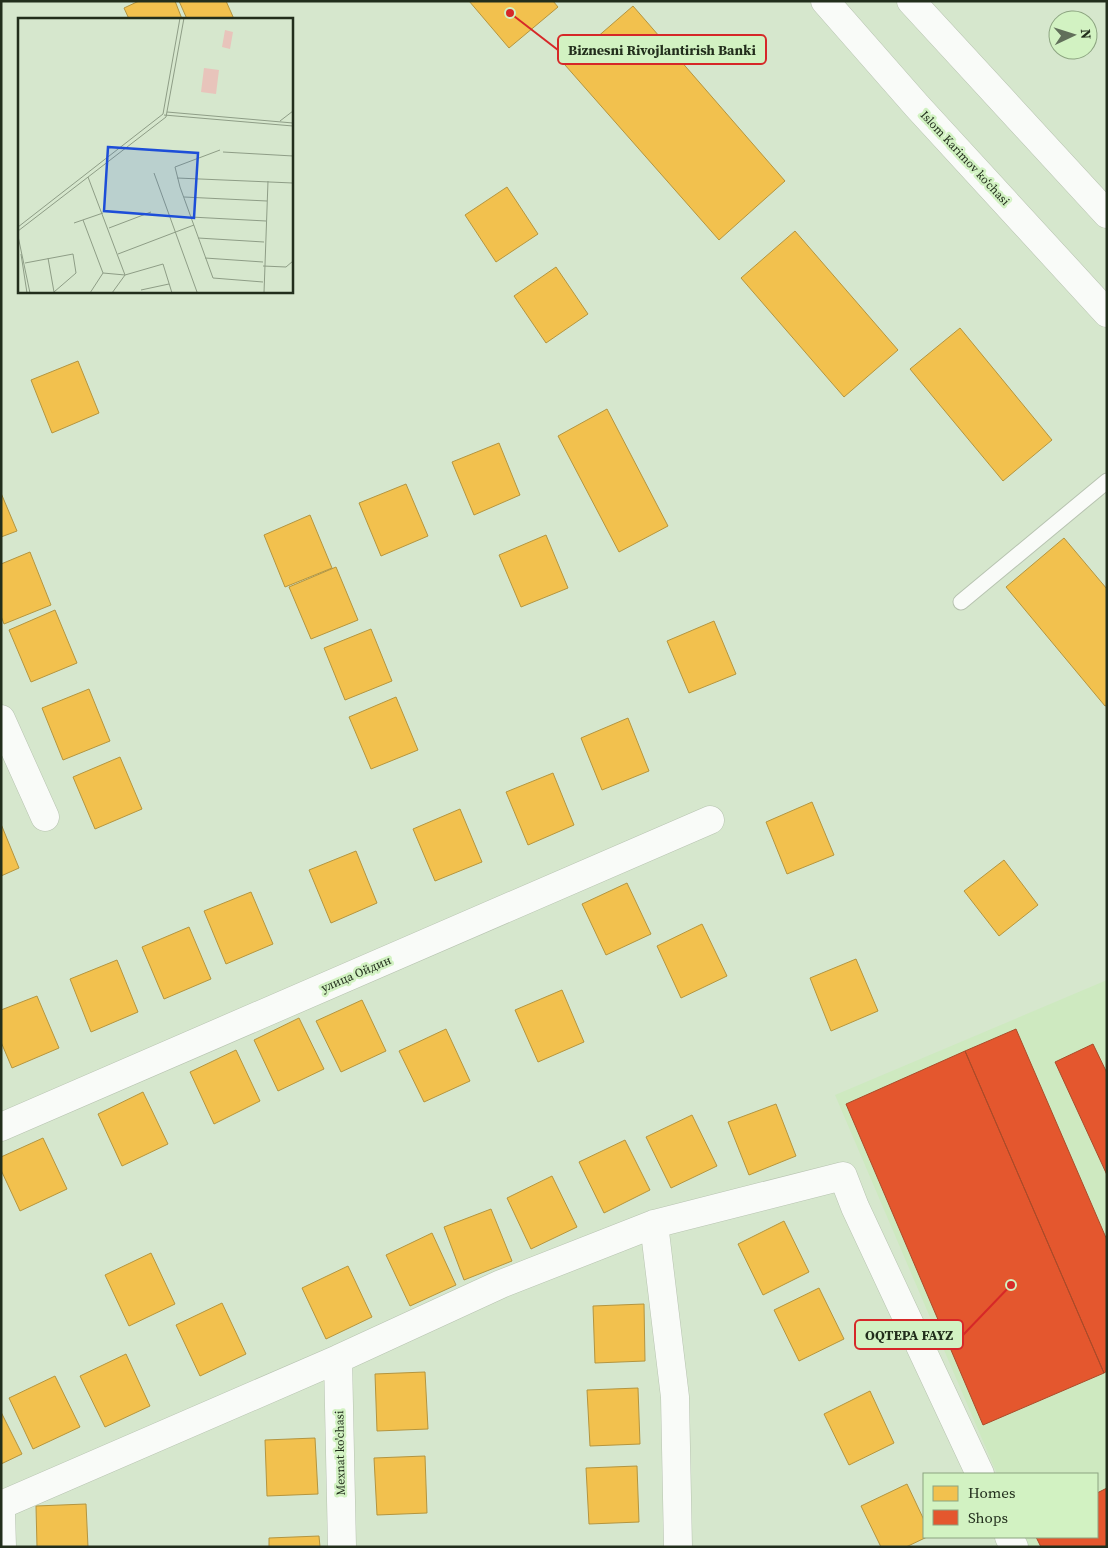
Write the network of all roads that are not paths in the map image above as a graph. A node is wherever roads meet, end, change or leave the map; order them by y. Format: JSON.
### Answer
{"nodes":[{"id":1,"x":825,"y":1,"type":"edge"},
{"id":2,"x":911,"y":1,"type":"edge"},
{"id":3,"x":1107,"y":214,"type":"edge"},
{"id":4,"x":1107,"y":313,"type":"edge"},
{"id":5,"x":1107,"y":480,"type":"edge"},
{"id":6,"x":960,"y":602,"type":"dead end"},
{"id":7,"x":1,"y":719,"type":"edge"},
{"id":8,"x":45,"y":817,"type":"dead end"},
{"id":9,"x":710,"y":820,"type":"dead end"},
{"id":10,"x":1,"y":1127,"type":"edge"},
{"id":11,"x":654,"y":1224,"type":"junction"},
{"id":12,"x":338,"y":1359,"type":"junction"},
{"id":13,"x":980,"y":1473,"type":"edge"},
{"id":14,"x":1,"y":1506,"type":"edge"},
{"id":15,"x":1,"y":1513,"type":"edge"},
{"id":16,"x":2,"y":1547,"type":"edge"},
{"id":17,"x":342,"y":1547,"type":"edge"},
{"id":18,"x":678,"y":1547,"type":"edge"}],
"edges":[{"from":1,"to":4,"type":"street","name":"Islom Karimov ko‘chasi"},
{"from":2,"to":3,"type":"street"},
{"from":5,"to":6,"type":"lane"},
{"from":7,"to":8,"type":"street"},
{"from":9,"to":10,"type":"street","name":"улица Ойдин"},
{"from":11,"to":12,"type":"street"},
{"from":11,"to":13,"type":"street"},
{"from":11,"to":18,"type":"street"},
{"from":12,"to":14,"type":"street"},
{"from":12,"to":17,"type":"street","name":"Mexnat ko'chasi"},
{"from":15,"to":16,"type":"street"}]}
